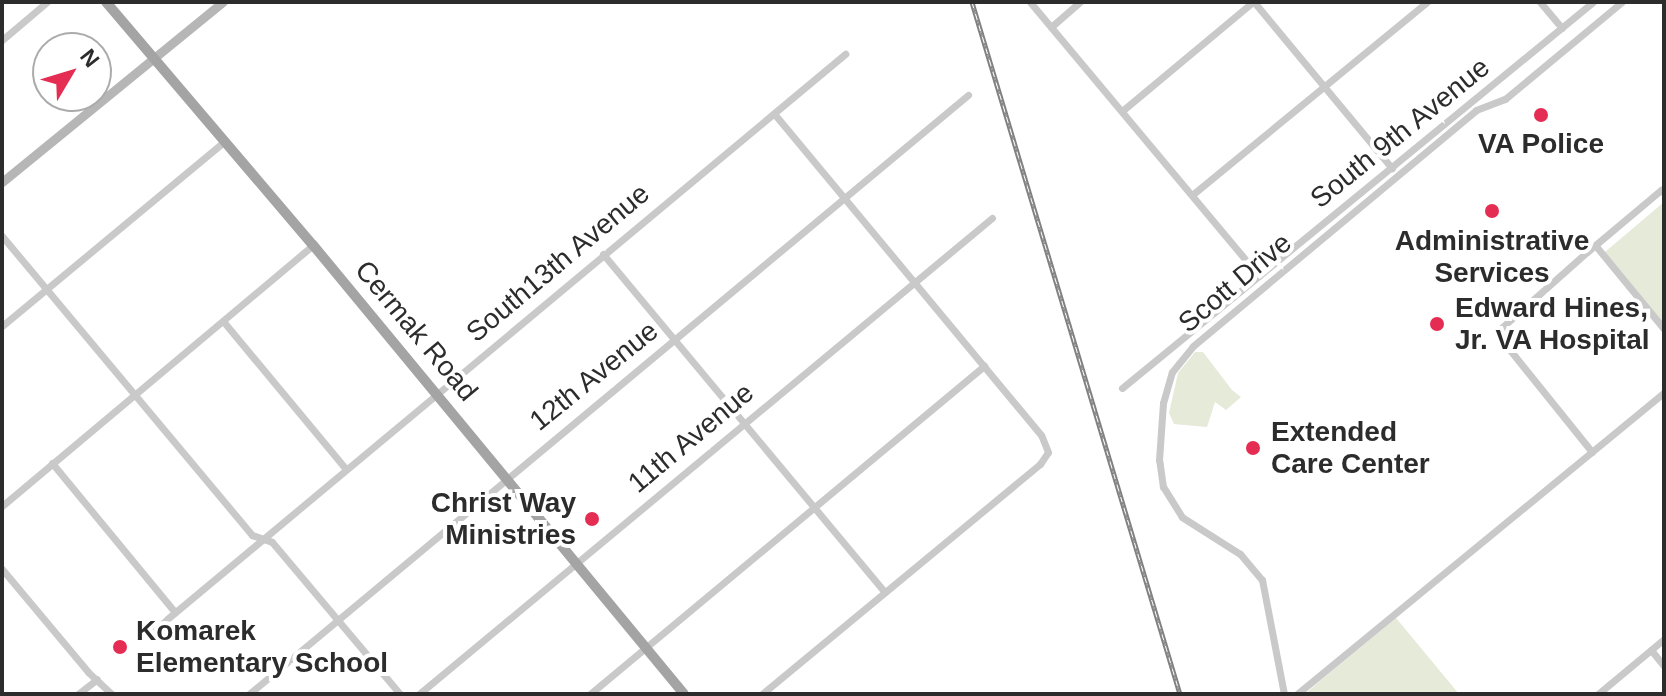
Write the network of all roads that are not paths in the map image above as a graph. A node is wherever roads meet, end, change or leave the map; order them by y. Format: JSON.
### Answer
{"nodes":[{"id":1,"x":47,"y":2,"type":"edge"},
{"id":2,"x":106,"y":2,"type":"edge"},
{"id":3,"x":223,"y":2,"type":"edge"},
{"id":4,"x":1030,"y":2,"type":"edge"},
{"id":5,"x":1080,"y":2,"type":"edge"},
{"id":6,"x":1254,"y":2,"type":"edge"},
{"id":7,"x":1427,"y":2,"type":"edge"},
{"id":8,"x":1540,"y":2,"type":"edge"},
{"id":9,"x":1593,"y":2,"type":"edge"},
{"id":10,"x":1622,"y":2,"type":"edge"},
{"id":11,"x":1051,"y":27,"type":"junction"},
{"id":12,"x":1562,"y":28,"type":"junction"},
{"id":13,"x":2,"y":40,"type":"edge"},
{"id":14,"x":845,"y":54,"type":"dead end"},
{"id":15,"x":154,"y":59,"type":"junction"},
{"id":16,"x":1325,"y":86,"type":"junction"},
{"id":17,"x":968,"y":95,"type":"dead end"},
{"id":18,"x":1122,"y":111,"type":"junction"},
{"id":19,"x":774,"y":113,"type":"junction"},
{"id":20,"x":225,"y":141,"type":"junction"},
{"id":21,"x":1392,"y":168,"type":"junction"},
{"id":22,"x":2,"y":182,"type":"edge"},
{"id":23,"x":1663,"y":192,"type":"edge"},
{"id":24,"x":1192,"y":195,"type":"junction"},
{"id":25,"x":844,"y":198,"type":"junction"},
{"id":26,"x":992,"y":218,"type":"dead end"},
{"id":27,"x":2,"y":236,"type":"edge"},
{"id":28,"x":313,"y":245,"type":"junction"},
{"id":29,"x":1595,"y":245,"type":"junction"},
{"id":30,"x":603,"y":254,"type":"junction"},
{"id":31,"x":1259,"y":276,"type":"junction"},
{"id":32,"x":914,"y":283,"type":"junction"},
{"id":33,"x":46,"y":289,"type":"junction"},
{"id":34,"x":223,"y":321,"type":"junction"},
{"id":35,"x":2,"y":326,"type":"edge"},
{"id":36,"x":1664,"y":329,"type":"edge"},
{"id":37,"x":674,"y":339,"type":"junction"},
{"id":38,"x":984,"y":366,"type":"junction"},
{"id":39,"x":1122,"y":388,"type":"dead end"},
{"id":40,"x":436,"y":393,"type":"junction"},
{"id":41,"x":134,"y":395,"type":"junction"},
{"id":42,"x":1663,"y":397,"type":"edge"},
{"id":43,"x":744,"y":423,"type":"junction"},
{"id":44,"x":1592,"y":452,"type":"junction"},
{"id":45,"x":52,"y":463,"type":"junction"},
{"id":46,"x":346,"y":469,"type":"junction"},
{"id":47,"x":505,"y":478,"type":"junction"},
{"id":48,"x":2,"y":506,"type":"edge"},
{"id":49,"x":814,"y":507,"type":"junction"},
{"id":50,"x":263,"y":539,"type":"junction"},
{"id":51,"x":575,"y":561,"type":"junction"},
{"id":52,"x":2,"y":569,"type":"edge"},
{"id":53,"x":885,"y":592,"type":"junction"},
{"id":54,"x":175,"y":612,"type":"junction"},
{"id":55,"x":336,"y":620,"type":"junction"},
{"id":56,"x":154,"y":630,"type":"dead end"},
{"id":57,"x":1664,"y":639,"type":"edge"},
{"id":58,"x":645,"y":647,"type":"junction"},
{"id":59,"x":1651,"y":650,"type":"junction"},
{"id":60,"x":1664,"y":666,"type":"edge"},
{"id":61,"x":97,"y":679,"type":"junction"},
{"id":62,"x":78,"y":694,"type":"edge"},
{"id":63,"x":112,"y":694,"type":"edge"},
{"id":64,"x":249,"y":694,"type":"edge"},
{"id":65,"x":400,"y":694,"type":"edge"},
{"id":66,"x":419,"y":694,"type":"edge"},
{"id":67,"x":590,"y":694,"type":"edge"},
{"id":68,"x":684,"y":694,"type":"edge"},
{"id":69,"x":762,"y":694,"type":"edge"},
{"id":70,"x":1284,"y":694,"type":"edge"},
{"id":71,"x":1297,"y":694,"type":"edge"},
{"id":72,"x":1598,"y":694,"type":"edge"}],
"edges":[{"from":1,"to":13,"type":"street"},
{"from":2,"to":15,"type":"main road","name":"Cermak Road"},
{"from":3,"to":15,"type":"street"},
{"from":4,"to":11,"type":"street"},
{"from":5,"to":11,"type":"street"},
{"from":6,"to":16,"type":"street"},
{"from":6,"to":18,"type":"street"},
{"from":7,"to":16,"type":"street"},
{"from":8,"to":12,"type":"street"},
{"from":9,"to":12,"type":"street","name":"South 9th Avenue"},
{"from":10,"to":70,"type":"street","name":"Scott Drive"},
{"from":11,"to":18,"type":"street"},
{"from":12,"to":21,"type":"street","name":"South 9th Avenue"},
{"from":14,"to":19,"type":"street","name":"South13th Avenue"},
{"from":15,"to":20,"type":"main road","name":"Cermak Road"},
{"from":15,"to":22,"type":"street"},
{"from":16,"to":21,"type":"street"},
{"from":16,"to":24,"type":"street"},
{"from":17,"to":25,"type":"street","name":"12th Avenue"},
{"from":18,"to":24,"type":"street"},
{"from":19,"to":25,"type":"street"},
{"from":19,"to":30,"type":"street","name":"South13th Avenue"},
{"from":20,"to":28,"type":"main road","name":"Cermak Road"},
{"from":20,"to":33,"type":"street"},
{"from":21,"to":31,"type":"street","name":"South 9th Avenue"},
{"from":23,"to":29,"type":"street"},
{"from":24,"to":31,"type":"street"},
{"from":25,"to":32,"type":"street"},
{"from":25,"to":37,"type":"street","name":"12th Avenue"},
{"from":26,"to":32,"type":"street","name":"11th Avenue"},
{"from":27,"to":33,"type":"street"},
{"from":28,"to":34,"type":"street"},
{"from":28,"to":40,"type":"main road","name":"Cermak Road"},
{"from":29,"to":36,"type":"street"},
{"from":29,"to":44,"type":"street"},
{"from":30,"to":37,"type":"street"},
{"from":30,"to":40,"type":"street","name":"South13th Avenue"},
{"from":31,"to":39,"type":"street","name":"South 9th Avenue"},
{"from":32,"to":38,"type":"street"},
{"from":32,"to":43,"type":"street","name":"11th Avenue"},
{"from":33,"to":35,"type":"street"},
{"from":33,"to":41,"type":"street"},
{"from":34,"to":41,"type":"street"},
{"from":34,"to":46,"type":"street"},
{"from":37,"to":43,"type":"street"},
{"from":37,"to":47,"type":"street","name":"12th Avenue"},
{"from":38,"to":49,"type":"street"},
{"from":38,"to":53,"type":"street"},
{"from":40,"to":46,"type":"street","name":"South13th Avenue"},
{"from":40,"to":47,"type":"main road","name":"Cermak Road"},
{"from":41,"to":45,"type":"street"},
{"from":41,"to":50,"type":"street"},
{"from":42,"to":44,"type":"street"},
{"from":43,"to":49,"type":"street"},
{"from":43,"to":51,"type":"street","name":"11th Avenue"},
{"from":44,"to":71,"type":"street"},
{"from":45,"to":48,"type":"street"},
{"from":45,"to":54,"type":"street"},
{"from":46,"to":50,"type":"street","name":"South13th Avenue"},
{"from":47,"to":51,"type":"main road","name":"Cermak Road"},
{"from":47,"to":55,"type":"street","name":"12th Avenue"},
{"from":49,"to":53,"type":"street"},
{"from":49,"to":58,"type":"street"},
{"from":50,"to":54,"type":"street","name":"South13th Avenue"},
{"from":50,"to":55,"type":"street"},
{"from":51,"to":58,"type":"main road","name":"Cermak Road"},
{"from":51,"to":66,"type":"street","name":"11th Avenue"},
{"from":52,"to":61,"type":"street"},
{"from":53,"to":69,"type":"street"},
{"from":54,"to":56,"type":"street","name":"South13th Avenue"},
{"from":55,"to":64,"type":"street","name":"12th Avenue"},
{"from":55,"to":65,"type":"street"},
{"from":57,"to":59,"type":"street"},
{"from":58,"to":67,"type":"street"},
{"from":58,"to":68,"type":"main road","name":"Cermak Road"},
{"from":59,"to":60,"type":"street"},
{"from":59,"to":72,"type":"street"},
{"from":61,"to":62,"type":"street"},
{"from":61,"to":63,"type":"street"}]}
